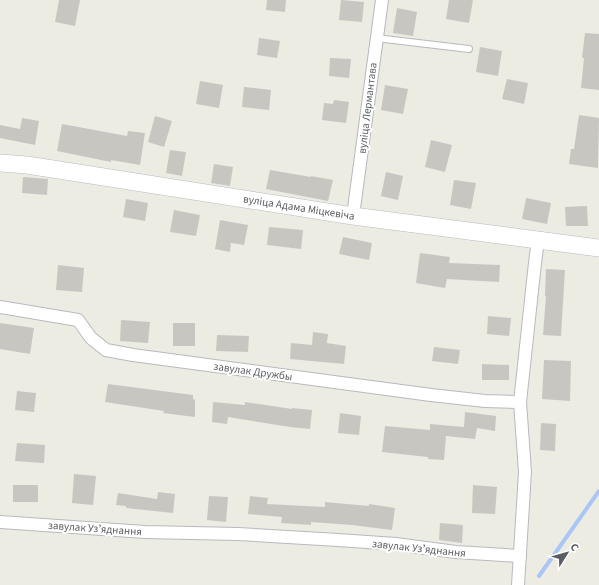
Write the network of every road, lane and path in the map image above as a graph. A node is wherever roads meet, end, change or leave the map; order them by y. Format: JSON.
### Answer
{"nodes":[{"id":1,"x":382,"y":0,"type":"edge"},
{"id":2,"x":376,"y":38,"type":"junction"},
{"id":3,"x":469,"y":49,"type":"dead end"},
{"id":4,"x":0,"y":163,"type":"edge"},
{"id":5,"x":353,"y":216,"type":"junction"},
{"id":6,"x":538,"y":240,"type":"junction"},
{"id":7,"x":599,"y":248,"type":"edge"},
{"id":8,"x":0,"y":307,"type":"edge"},
{"id":9,"x":520,"y":402,"type":"junction"},
{"id":10,"x":0,"y":522,"type":"edge"},
{"id":11,"x":520,"y":556,"type":"junction"},
{"id":12,"x":518,"y":585,"type":"edge"}],
"edges":[{"from":1,"to":2,"type":"street","name":"вуліца Лермантава"},
{"from":2,"to":3,"type":"lane"},
{"from":2,"to":5,"type":"street","name":"вуліца Лермантава"},
{"from":4,"to":5,"type":"street","name":"вуліца Адама Міцкевіча"},
{"from":5,"to":6,"type":"street","name":"вуліца Адама Міцкевіча"},
{"from":6,"to":7,"type":"street","name":"вуліца Адама Міцкевіча"},
{"from":6,"to":9,"type":"street"},
{"from":8,"to":9,"type":"street","name":"завулак Дружбы"},
{"from":9,"to":11,"type":"street"},
{"from":10,"to":11,"type":"street","name":"завулак Узʼяднання"},
{"from":11,"to":12,"type":"street"}]}
